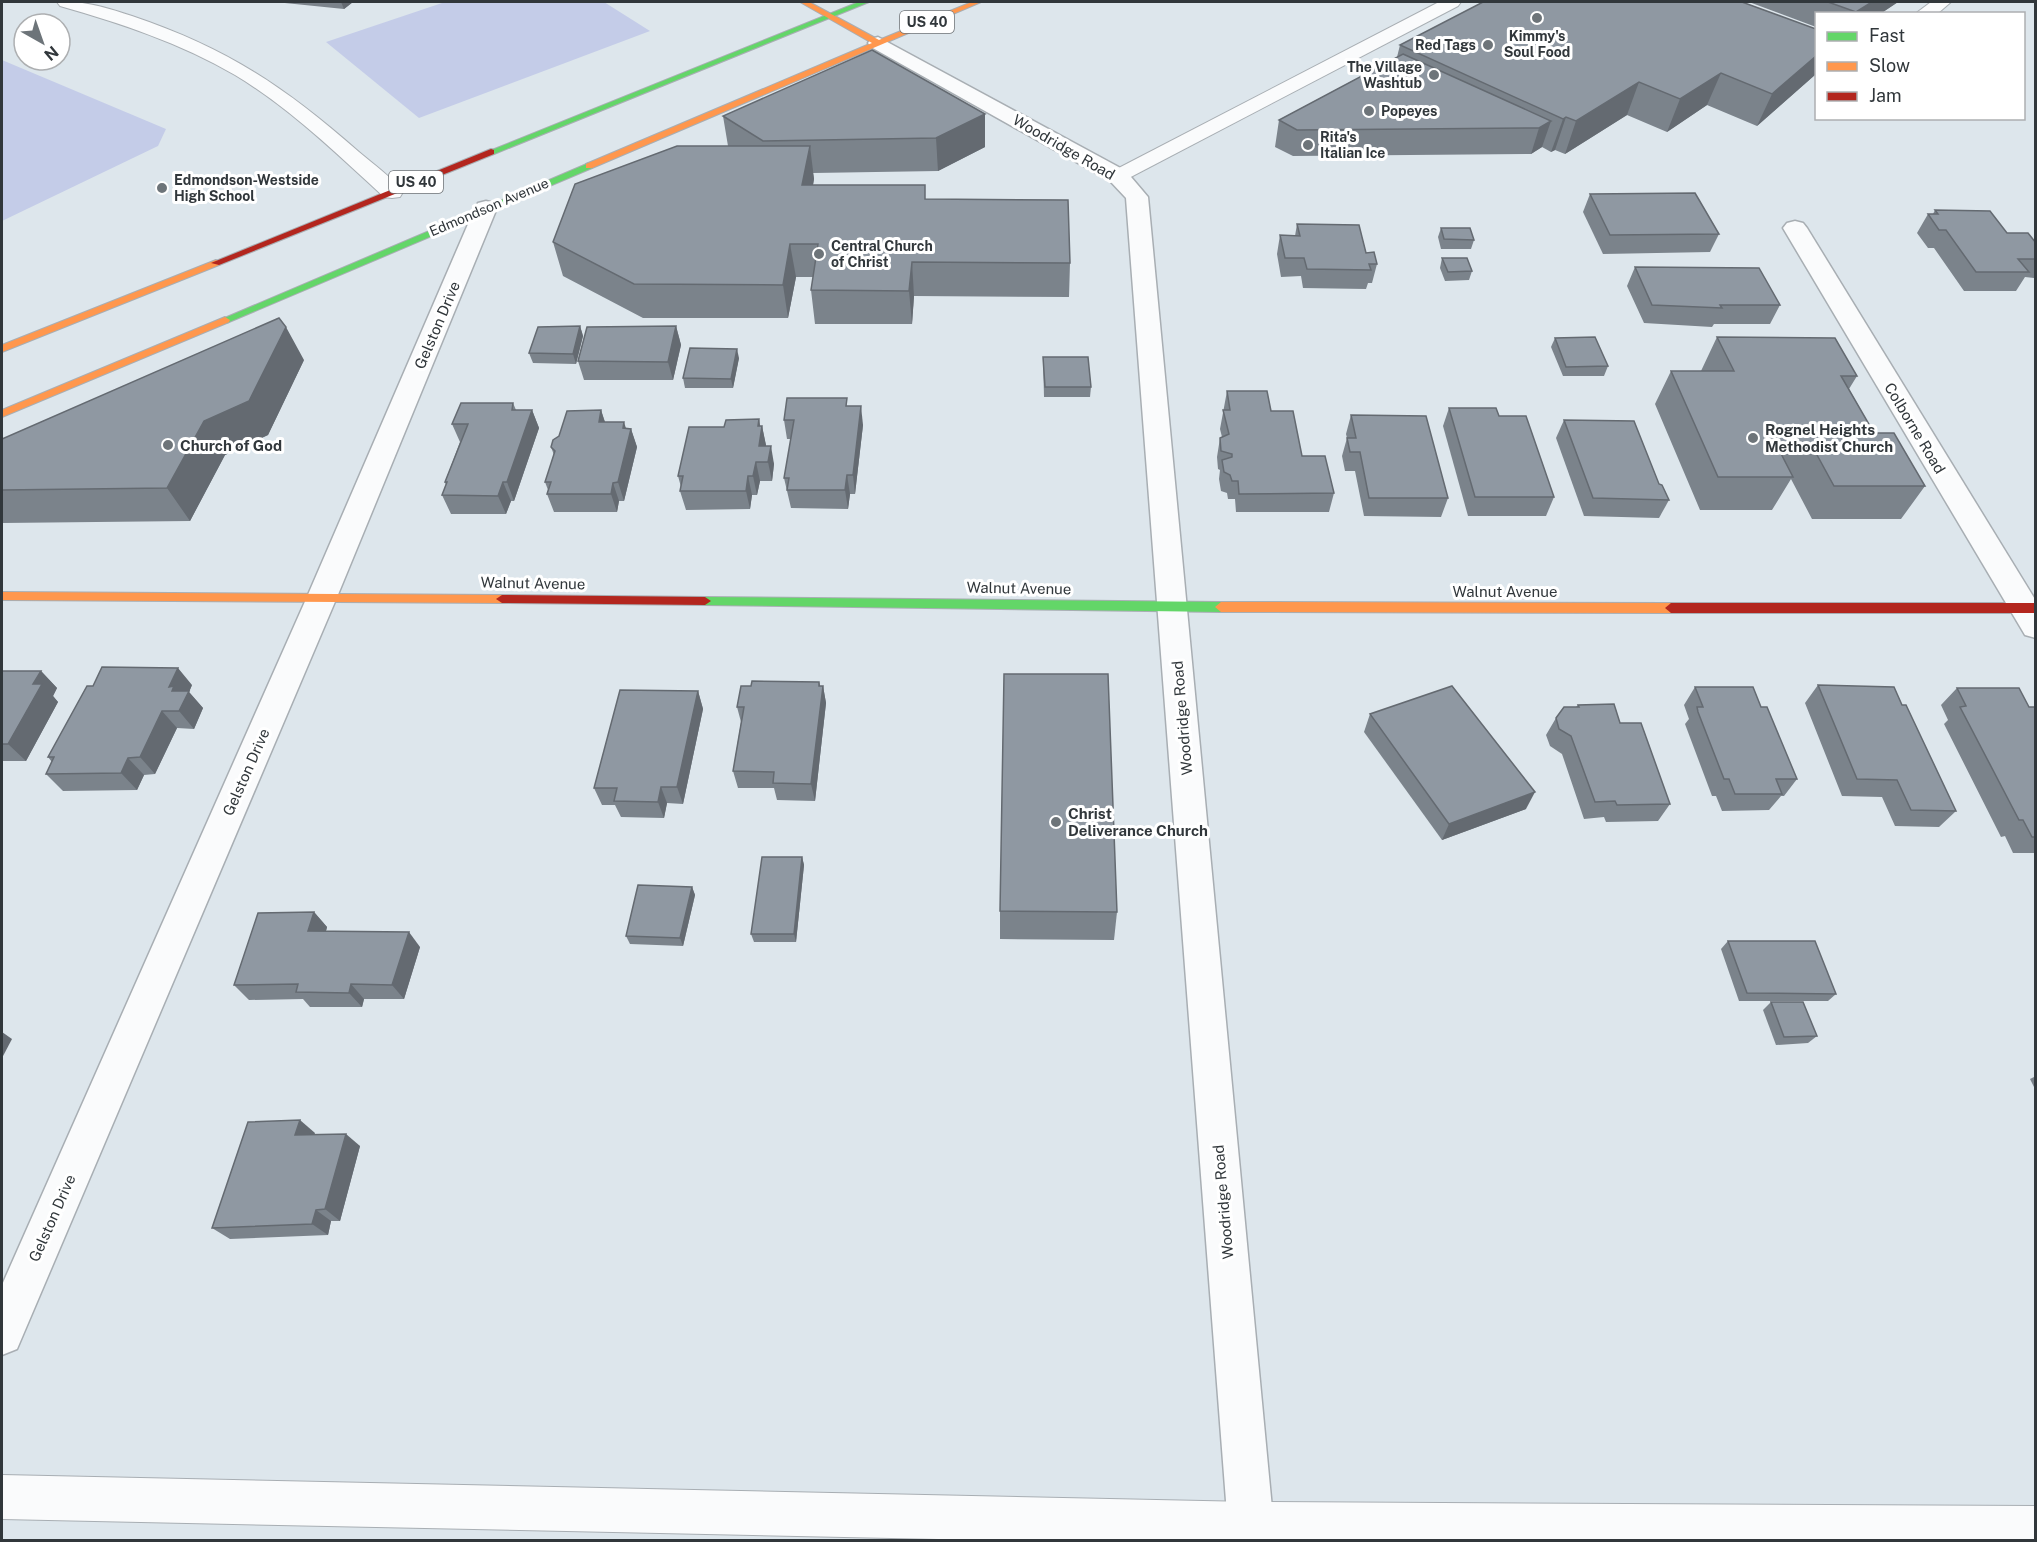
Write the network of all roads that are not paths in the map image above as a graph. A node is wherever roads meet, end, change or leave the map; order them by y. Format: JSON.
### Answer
{"nodes":[{"id":1,"x":66,"y":2,"type":"edge"},
{"id":2,"x":804,"y":2,"type":"edge"},
{"id":3,"x":865,"y":2,"type":"edge"},
{"id":4,"x":977,"y":2,"type":"edge"},
{"id":5,"x":1452,"y":2,"type":"edge"},
{"id":6,"x":1942,"y":2,"type":"edge"},
{"id":7,"x":1927,"y":12,"type":"edge"},
{"id":8,"x":830,"y":16,"type":"junction"},
{"id":9,"x":878,"y":43,"type":"junction"},
{"id":10,"x":1118,"y":176,"type":"junction"},
{"id":11,"x":393,"y":192,"type":"junction"},
{"id":12,"x":486,"y":208,"type":"junction"},
{"id":13,"x":1795,"y":228,"type":"dead end"},
{"id":14,"x":2,"y":349,"type":"edge"},
{"id":15,"x":2,"y":414,"type":"edge"},
{"id":16,"x":2,"y":596,"type":"edge"},
{"id":17,"x":322,"y":597,"type":"junction"},
{"id":18,"x":1173,"y":607,"type":"junction"},
{"id":19,"x":2032,"y":615,"type":"edge"},
{"id":20,"x":2,"y":1334,"type":"edge"},
{"id":21,"x":2,"y":1497,"type":"edge"},
{"id":22,"x":2036,"y":1528,"type":"edge"},
{"id":23,"x":1251,"y":1532,"type":"edge"}],
"edges":[{"from":1,"to":11,"type":"lane"},
{"from":2,"to":8,"type":"main road"},
{"from":3,"to":8,"type":"main road","number":"US 40"},
{"from":4,"to":9,"type":"main road","name":"Edmondson Avenue","number":"US 40"},
{"from":5,"to":10,"type":"lane"},
{"from":6,"to":7,"type":"lane"},
{"from":8,"to":9,"type":"main road"},
{"from":8,"to":11,"type":"main road","number":"US 40"},
{"from":9,"to":10,"type":"street","name":"Woodridge Road"},
{"from":9,"to":12,"type":"main road","name":"Edmondson Avenue","number":"US 40"},
{"from":10,"to":18,"type":"street","name":"Woodridge Road"},
{"from":11,"to":14,"type":"main road","number":"US 40"},
{"from":12,"to":15,"type":"main road","name":"Edmondson Avenue","number":"US 40"},
{"from":12,"to":17,"type":"street","name":"Gelston Drive"},
{"from":13,"to":19,"type":"street","name":"Colborne Road"},
{"from":16,"to":17,"type":"main road","name":"Walnut Avenue"},
{"from":17,"to":18,"type":"main road","name":"Walnut Avenue"},
{"from":17,"to":20,"type":"street","name":"Gelston Drive"},
{"from":18,"to":19,"type":"main road","name":"Walnut Avenue"},
{"from":18,"to":23,"type":"street","name":"Woodridge Road"},
{"from":21,"to":23,"type":"lane"},
{"from":22,"to":23,"type":"lane"}]}
